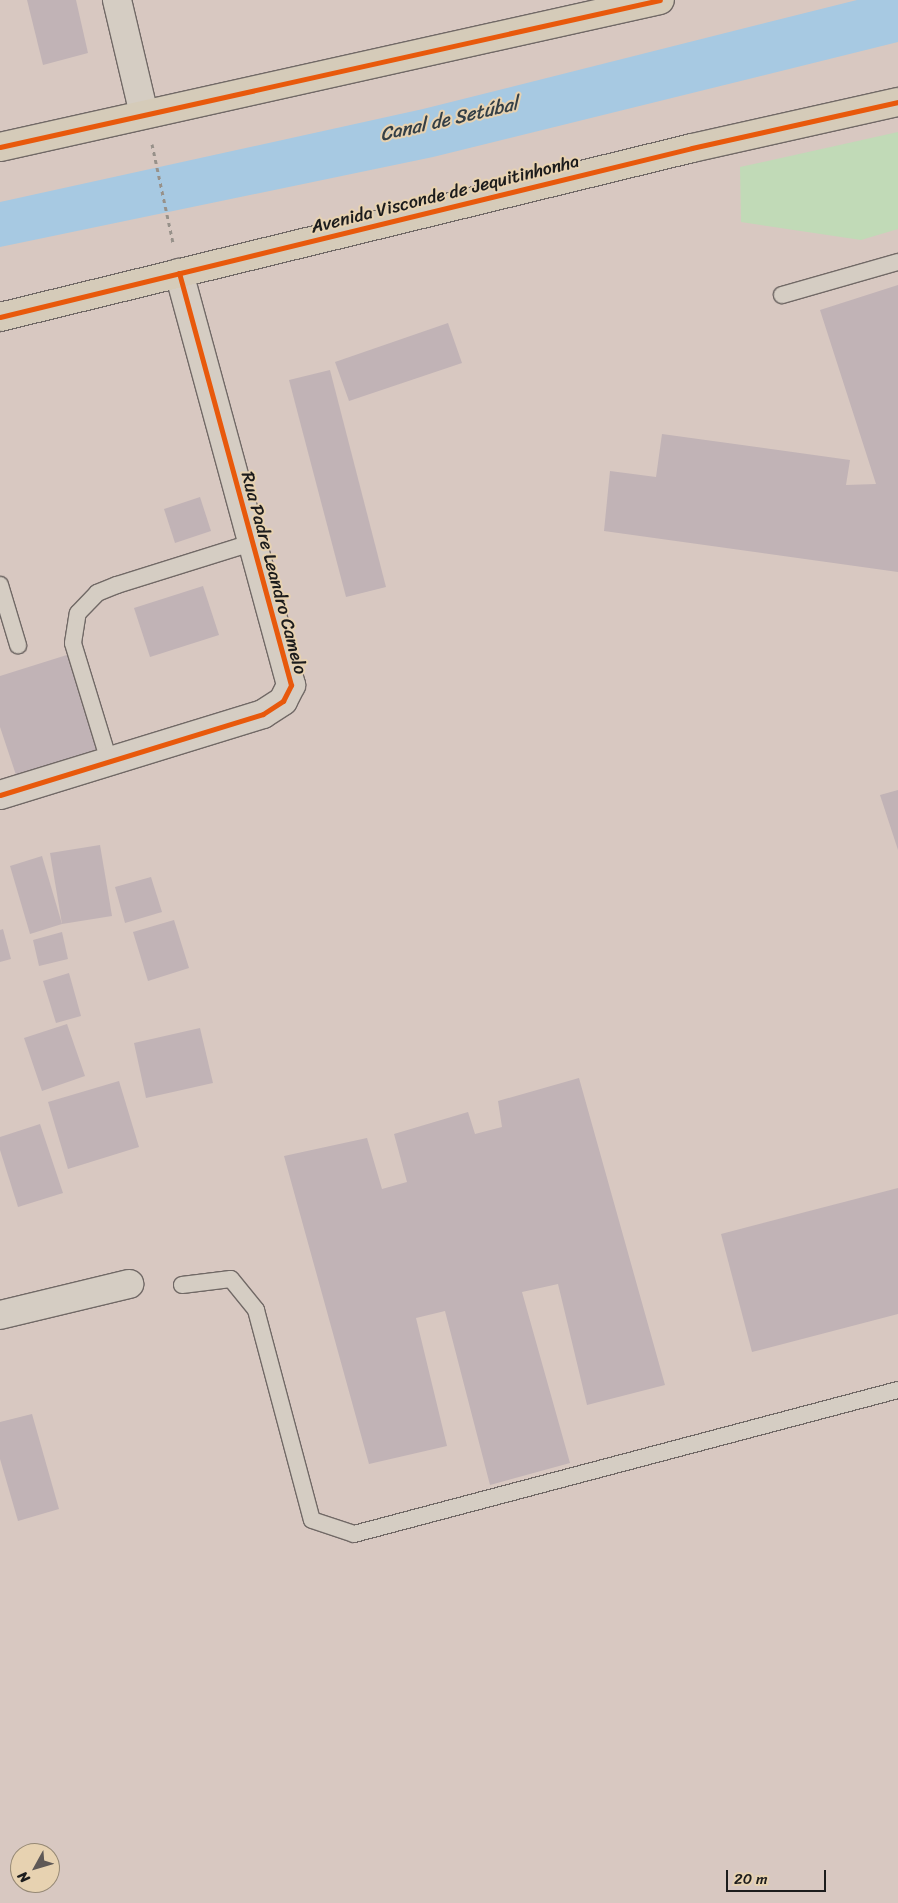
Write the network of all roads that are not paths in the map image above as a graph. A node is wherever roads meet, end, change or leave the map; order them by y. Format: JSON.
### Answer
{"nodes":[{"id":1,"x":117,"y":0,"type":"edge"},
{"id":2,"x":660,"y":0,"type":"edge"},
{"id":3,"x":898,"y":102,"type":"edge"},
{"id":4,"x":144,"y":114,"type":"junction"},
{"id":5,"x":0,"y":147,"type":"edge"},
{"id":6,"x":898,"y":262,"type":"edge"},
{"id":7,"x":179,"y":273,"type":"junction"},
{"id":8,"x":782,"y":295,"type":"dead end"},
{"id":9,"x":0,"y":318,"type":"edge"},
{"id":10,"x":251,"y":543,"type":"junction"},
{"id":11,"x":0,"y":585,"type":"edge"},
{"id":12,"x":18,"y":645,"type":"dead end"},
{"id":13,"x":109,"y":761,"type":"junction"},
{"id":14,"x":0,"y":795,"type":"edge"},
{"id":15,"x":129,"y":1284,"type":"dead end"},
{"id":16,"x":182,"y":1285,"type":"dead end"},
{"id":17,"x":0,"y":1315,"type":"edge"},
{"id":18,"x":898,"y":1390,"type":"edge"}],
"edges":[{"from":1,"to":4,"type":"street"},
{"from":2,"to":4,"type":"main road"},
{"from":3,"to":7,"type":"main road","name":"Avenida Visconde de Jequitinhonha"},
{"from":4,"to":5,"type":"main road"},
{"from":6,"to":8,"type":"lane"},
{"from":7,"to":9,"type":"main road","name":"Avenida Visconde de Jequitinhonha"},
{"from":7,"to":10,"type":"street","name":"Rua Padre Leandro Camelo"},
{"from":10,"to":13,"type":"lane"},
{"from":10,"to":13,"type":"street","name":"Rua Padre Leandro Camelo"},
{"from":11,"to":12,"type":"lane"},
{"from":13,"to":14,"type":"street","name":"Rua Padre Leandro Camelo"},
{"from":15,"to":17,"type":"street"},
{"from":16,"to":18,"type":"lane"}]}
